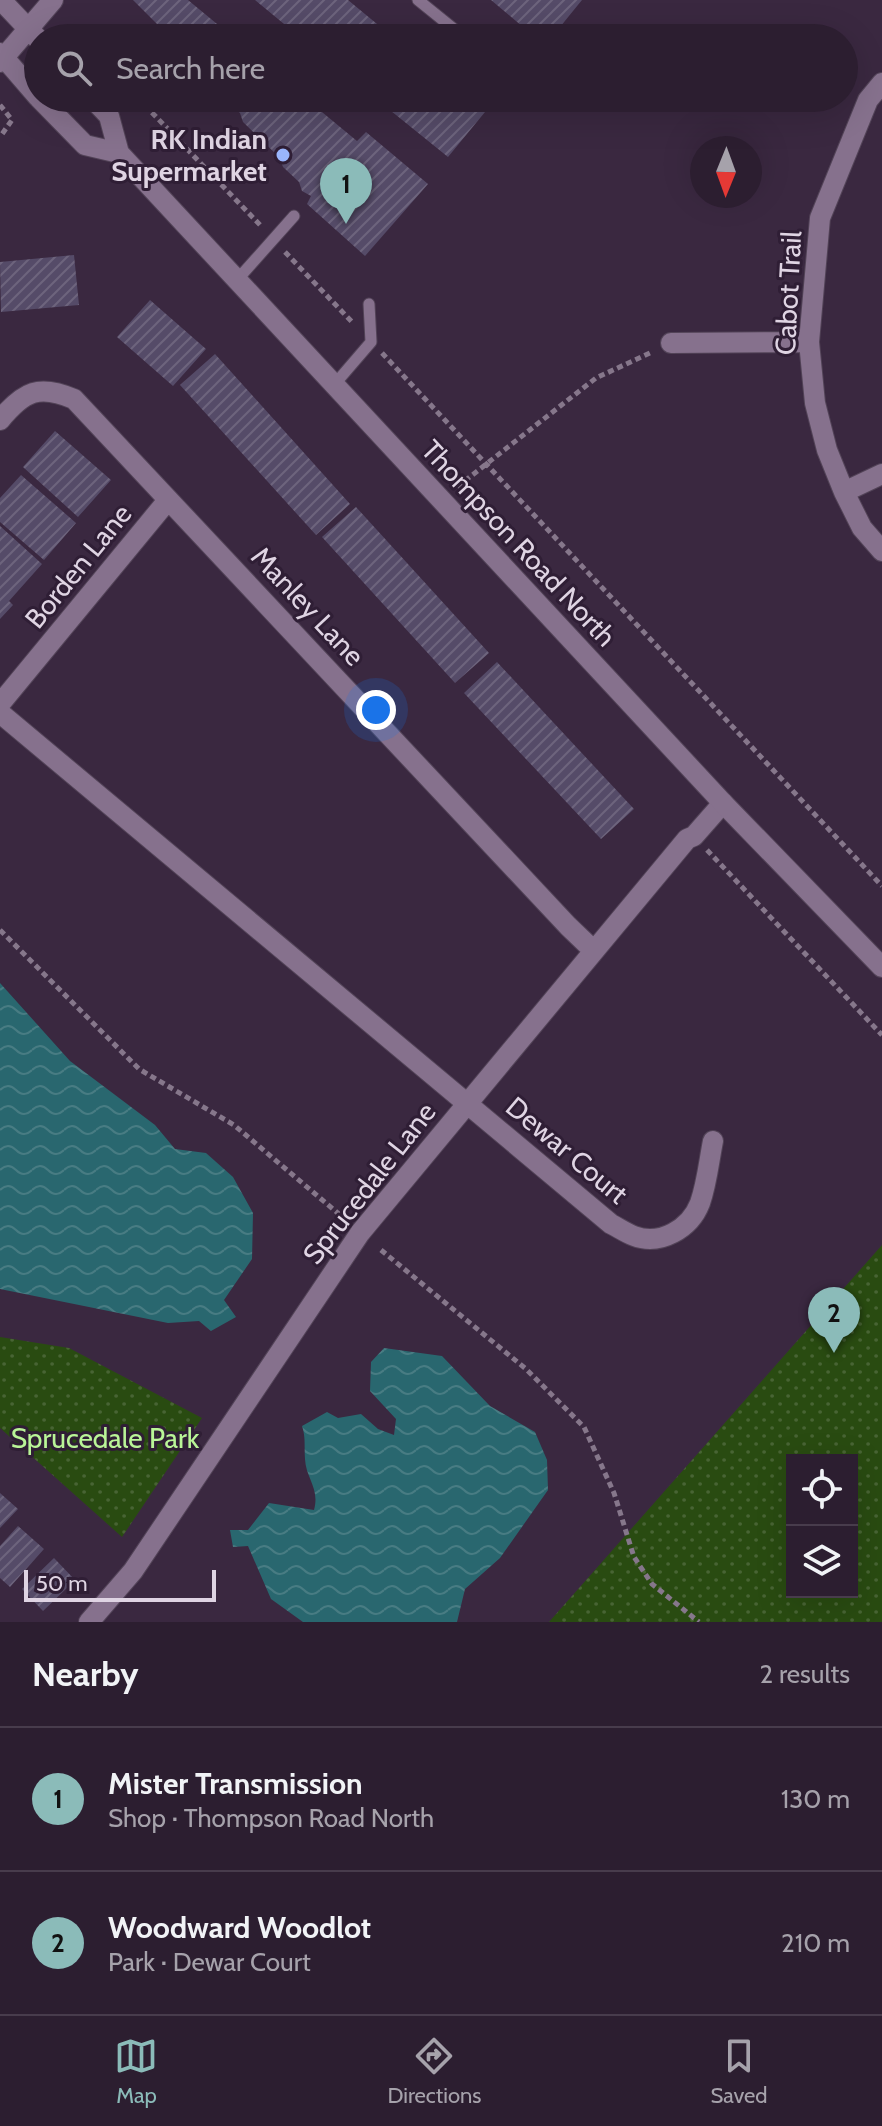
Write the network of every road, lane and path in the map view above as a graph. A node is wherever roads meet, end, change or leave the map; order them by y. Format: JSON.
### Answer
{"nodes":[{"id":1,"x":53,"y":0,"type":"edge"},
{"id":2,"x":418,"y":0,"type":"edge"},
{"id":3,"x":6,"y":6,"type":"edge"},
{"id":4,"x":24,"y":24,"type":"edge"},
{"id":5,"x":38,"y":24,"type":"edge"},
{"id":6,"x":448,"y":24,"type":"edge"},
{"id":7,"x":24,"y":40,"type":"edge"},
{"id":8,"x":1,"y":57,"type":"edge"},
{"id":9,"x":24,"y":81,"type":"edge"},
{"id":10,"x":882,"y":83,"type":"edge"},
{"id":11,"x":0,"y":105,"type":"edge"},
{"id":12,"x":53,"y":112,"type":"edge"},
{"id":13,"x":105,"y":112,"type":"edge"},
{"id":14,"x":151,"y":112,"type":"edge"},
{"id":15,"x":0,"y":137,"type":"edge"},
{"id":16,"x":119,"y":153,"type":"junction"},
{"id":17,"x":294,"y":216,"type":"dead end"},
{"id":18,"x":273,"y":239,"type":"junction"},
{"id":19,"x":237,"y":280,"type":"junction"},
{"id":20,"x":369,"y":304,"type":"dead end"},
{"id":21,"x":371,"y":342,"type":"junction"},
{"id":22,"x":809,"y":342,"type":"junction"},
{"id":23,"x":671,"y":343,"type":"joint"},
{"id":24,"x":334,"y":385,"type":"junction"},
{"id":25,"x":0,"y":420,"type":"edge"},
{"id":26,"x":485,"y":465,"type":"junction"},
{"id":27,"x":882,"y":474,"type":"edge"},
{"id":28,"x":844,"y":492,"type":"junction"},
{"id":29,"x":168,"y":500,"type":"junction"},
{"id":30,"x":441,"y":500,"type":"junction"},
{"id":31,"x":882,"y":551,"type":"edge"},
{"id":32,"x":0,"y":704,"type":"edge"},
{"id":33,"x":0,"y":713,"type":"edge"},
{"id":34,"x":723,"y":803,"type":"junction"},
{"id":35,"x":694,"y":836,"type":"junction"},
{"id":36,"x":882,"y":886,"type":"edge"},
{"id":37,"x":0,"y":930,"type":"edge"},
{"id":38,"x":593,"y":950,"type":"junction"},
{"id":39,"x":882,"y":967,"type":"edge"},
{"id":40,"x":882,"y":1035,"type":"edge"},
{"id":41,"x":467,"y":1103,"type":"junction"},
{"id":42,"x":713,"y":1141,"type":"dead end"},
{"id":43,"x":340,"y":1215,"type":"dead end"},
{"id":44,"x":381,"y":1250,"type":"dead end"},
{"id":45,"x":89,"y":1622,"type":"edge"},
{"id":46,"x":699,"y":1622,"type":"edge"}],
"edges":[{"from":1,"to":5,"type":"street"},
{"from":2,"to":6,"type":"lane"},
{"from":3,"to":4,"type":"street"},
{"from":7,"to":8,"type":"street"},
{"from":8,"to":9,"type":"street","name":"Thompson Road North"},
{"from":10,"to":22,"type":"street","name":"Cabot Trail"},
{"from":11,"to":15,"type":"path"},
{"from":12,"to":16,"type":"street","name":"Thompson Road North"},
{"from":13,"to":16,"type":"street","name":"Thompson Road North"},
{"from":14,"to":18,"type":"path"},
{"from":16,"to":19,"type":"street","name":"Thompson Road North"},
{"from":17,"to":18,"type":"lane"},
{"from":18,"to":19,"type":"lane"},
{"from":18,"to":21,"type":"path"},
{"from":19,"to":24,"type":"street","name":"Thompson Road North"},
{"from":20,"to":21,"type":"lane"},
{"from":21,"to":24,"type":"lane"},
{"from":21,"to":26,"type":"path"},
{"from":22,"to":23,"type":"street"},
{"from":22,"to":28,"type":"street","name":"Cabot Trail"},
{"from":23,"to":26,"type":"path"},
{"from":24,"to":30,"type":"street","name":"Thompson Road North"},
{"from":25,"to":29,"type":"street","name":"Manley Lane"},
{"from":26,"to":30,"type":"path"},
{"from":26,"to":36,"type":"path"},
{"from":27,"to":28,"type":"street"},
{"from":28,"to":31,"type":"street","name":"Cabot Trail"},
{"from":29,"to":32,"type":"street","name":"Borden Lane"},
{"from":29,"to":38,"type":"street","name":"Manley Lane"},
{"from":30,"to":34,"type":"street","name":"Thompson Road North"},
{"from":33,"to":41,"type":"street"},
{"from":34,"to":35,"type":"street","name":"Sprucedale Lane"},
{"from":34,"to":39,"type":"street","name":"Thompson Road North"},
{"from":35,"to":38,"type":"street","name":"Sprucedale Lane"},
{"from":35,"to":40,"type":"path"},
{"from":37,"to":43,"type":"path"},
{"from":38,"to":41,"type":"street","name":"Sprucedale Lane"},
{"from":41,"to":42,"type":"street","name":"Dewar Court"},
{"from":41,"to":45,"type":"street","name":"Sprucedale Lane"},
{"from":44,"to":46,"type":"path"}]}
